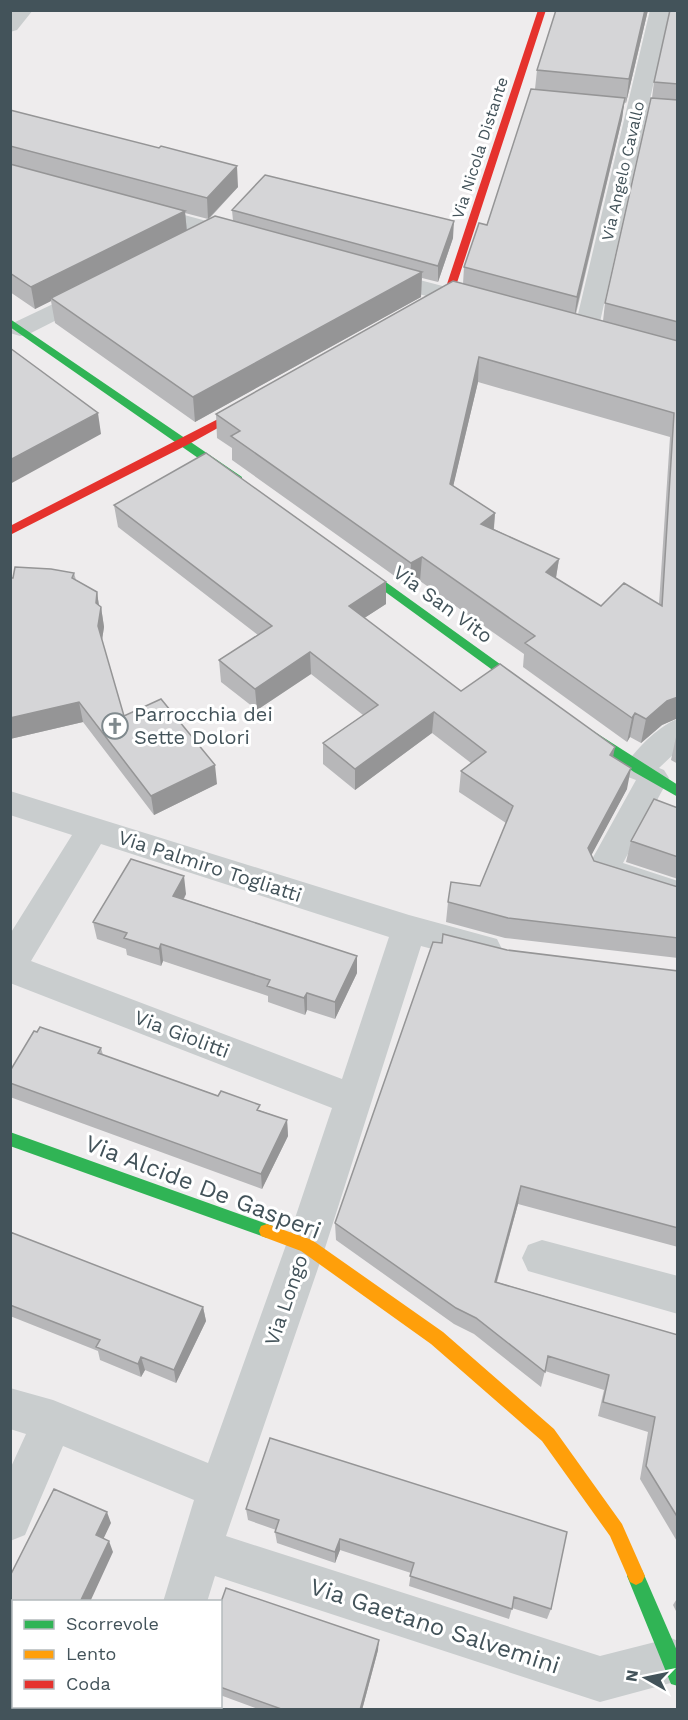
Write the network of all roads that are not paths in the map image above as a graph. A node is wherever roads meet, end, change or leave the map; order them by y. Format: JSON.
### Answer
{"nodes":[{"id":1,"x":23,"y":10,"type":"edge"},
{"id":2,"x":542,"y":10,"type":"edge"},
{"id":3,"x":660,"y":10,"type":"edge"},
{"id":4,"x":10,"y":26,"type":"edge"},
{"id":5,"x":514,"y":100,"type":"junction"},
{"id":6,"x":536,"y":102,"type":"edge"},
{"id":7,"x":615,"y":110,"type":"edge"},
{"id":8,"x":647,"y":113,"type":"junction"},
{"id":9,"x":121,"y":205,"type":"edge"},
{"id":10,"x":223,"y":221,"type":"junction"},
{"id":11,"x":259,"y":242,"type":"edge"},
{"id":12,"x":184,"y":246,"type":"edge"},
{"id":13,"x":359,"y":270,"type":"edge"},
{"id":14,"x":112,"y":282,"type":"edge"},
{"id":15,"x":448,"y":295,"type":"junction"},
{"id":16,"x":506,"y":310,"type":"edge"},
{"id":17,"x":408,"y":318,"type":"edge"},
{"id":18,"x":563,"y":325,"type":"edge"},
{"id":19,"x":15,"y":326,"type":"edge"},
{"id":20,"x":586,"y":331,"type":"junction"},
{"id":21,"x":609,"y":338,"type":"edge"},
{"id":22,"x":266,"y":397,"type":"edge"},
{"id":23,"x":185,"y":442,"type":"junction"},
{"id":24,"x":252,"y":490,"type":"edge"},
{"id":25,"x":10,"y":531,"type":"edge"},
{"id":26,"x":339,"y":553,"type":"edge"},
{"id":27,"x":542,"y":700,"type":"edge"},
{"id":28,"x":571,"y":721,"type":"edge"},
{"id":29,"x":678,"y":730,"type":"edge"},
{"id":30,"x":656,"y":780,"type":"edge"},
{"id":31,"x":10,"y":803,"type":"edge"},
{"id":32,"x":93,"y":829,"type":"junction"},
{"id":33,"x":678,"y":895,"type":"edge"},
{"id":34,"x":410,"y":929,"type":"junction"},
{"id":35,"x":517,"y":956,"type":"edge"},
{"id":36,"x":10,"y":967,"type":"edge"},
{"id":37,"x":353,"y":1100,"type":"junction"},
{"id":38,"x":10,"y":1139,"type":"edge"},
{"id":39,"x":306,"y":1245,"type":"junction"},
{"id":40,"x":542,"y":1258,"type":"dead end"},
{"id":41,"x":678,"y":1295,"type":"edge"},
{"id":42,"x":10,"y":1408,"type":"edge"},
{"id":43,"x":53,"y":1421,"type":"junction"},
{"id":44,"x":220,"y":1489,"type":"junction"},
{"id":45,"x":10,"y":1520,"type":"edge"},
{"id":46,"x":201,"y":1550,"type":"junction"},
{"id":47,"x":186,"y":1600,"type":"edge"},
{"id":48,"x":674,"y":1669,"type":"edge"}],
"edges":[{"from":1,"to":4,"type":"street"},
{"from":2,"to":5,"type":"street","name":"Via Nicola Distante"},
{"from":3,"to":8,"type":"street","name":"Via Angelo Cavallo"},
{"from":5,"to":6,"type":"street"},
{"from":5,"to":15,"type":"street","name":"Via Nicola Distante"},
{"from":7,"to":8,"type":"street"},
{"from":8,"to":20,"type":"street","name":"Via Angelo Cavallo"},
{"from":9,"to":10,"type":"street"},
{"from":10,"to":11,"type":"street"},
{"from":10,"to":12,"type":"street"},
{"from":13,"to":15,"type":"street"},
{"from":14,"to":19,"type":"street"},
{"from":15,"to":16,"type":"street"},
{"from":15,"to":17,"type":"street"},
{"from":18,"to":20,"type":"street"},
{"from":19,"to":23,"type":"street"},
{"from":20,"to":21,"type":"street"},
{"from":22,"to":23,"type":"street"},
{"from":23,"to":24,"type":"street"},
{"from":23,"to":25,"type":"street"},
{"from":26,"to":27,"type":"street","name":"Via San Vito"},
{"from":28,"to":30,"type":"street"},
{"from":29,"to":30,"type":"street"},
{"from":30,"to":33,"type":"street"},
{"from":31,"to":32,"type":"street","name":"Via Palmiro Togliatti"},
{"from":32,"to":34,"type":"street","name":"Via Palmiro Togliatti"},
{"from":32,"to":36,"type":"street"},
{"from":34,"to":35,"type":"street","name":"Via Palmiro Togliatti"},
{"from":34,"to":37,"type":"street","name":"Via Longo"},
{"from":36,"to":37,"type":"street","name":"Via Giolitti"},
{"from":37,"to":39,"type":"street","name":"Via Longo"},
{"from":38,"to":39,"type":"street","name":"Via Alcide De Gasperi"},
{"from":39,"to":44,"type":"street","name":"Via Longo"},
{"from":39,"to":48,"type":"street","name":"Via Alcide De Gasperi"},
{"from":40,"to":41,"type":"street"},
{"from":42,"to":43,"type":"street"},
{"from":43,"to":44,"type":"street"},
{"from":43,"to":45,"type":"street"},
{"from":44,"to":46,"type":"street","name":"Via Longo"},
{"from":46,"to":47,"type":"street","name":"Via Longo"},
{"from":46,"to":48,"type":"street","name":"Via Gaetano Salvemini"}]}
